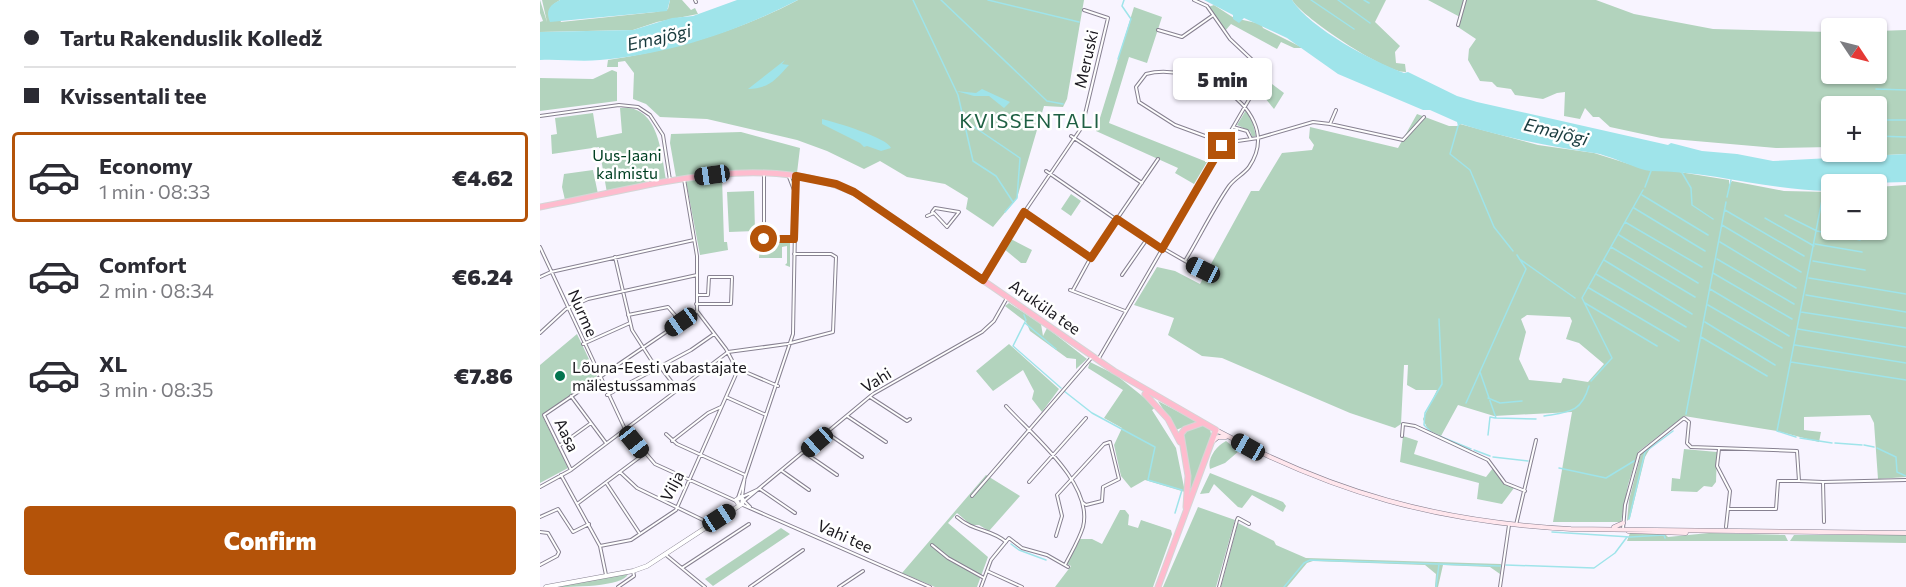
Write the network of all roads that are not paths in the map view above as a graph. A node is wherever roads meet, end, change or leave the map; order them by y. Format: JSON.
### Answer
{"nodes":[{"id":1,"x":1194,"y":0,"type":"edge"},
{"id":2,"x":1465,"y":0,"type":"edge"},
{"id":3,"x":1084,"y":10,"type":"dead end"},
{"id":4,"x":1212,"y":16,"type":"junction"},
{"id":5,"x":1458,"y":25,"type":"dead end"},
{"id":6,"x":1158,"y":30,"type":"dead end"},
{"id":7,"x":1245,"y":106,"type":"junction"},
{"id":8,"x":1336,"y":110,"type":"dead end"},
{"id":9,"x":540,"y":116,"type":"edge"},
{"id":10,"x":1424,"y":117,"type":"dead end"},
{"id":11,"x":1330,"y":124,"type":"junction"},
{"id":12,"x":1233,"y":127,"type":"junction"},
{"id":13,"x":1073,"y":137,"type":"junction"},
{"id":14,"x":1258,"y":138,"type":"junction"},
{"id":15,"x":1251,"y":140,"type":"junction"},
{"id":16,"x":1224,"y":143,"type":"junction"},
{"id":17,"x":1158,"y":159,"type":"dead end"},
{"id":18,"x":1046,"y":171,"type":"dead end"},
{"id":19,"x":764,"y":173,"type":"junction"},
{"id":20,"x":786,"y":174,"type":"junction"},
{"id":21,"x":1050,"y":174,"type":"junction"},
{"id":22,"x":796,"y":176,"type":"junction"},
{"id":23,"x":684,"y":179,"type":"junction"},
{"id":24,"x":671,"y":182,"type":"junction"},
{"id":25,"x":1142,"y":183,"type":"junction"},
{"id":26,"x":795,"y":193,"type":"junction"},
{"id":27,"x":540,"y":207,"type":"edge"},
{"id":28,"x":932,"y":212,"type":"junction"},
{"id":29,"x":1024,"y":212,"type":"junction"},
{"id":30,"x":927,"y":216,"type":"dead end"},
{"id":31,"x":1117,"y":219,"type":"junction"},
{"id":32,"x":794,"y":239,"type":"junction"},
{"id":33,"x":1146,"y":239,"type":"junction"},
{"id":34,"x":695,"y":240,"type":"junction"},
{"id":35,"x":540,"y":247,"type":"edge"},
{"id":36,"x":1162,"y":249,"type":"junction"},
{"id":37,"x":541,"y":254,"type":"edge"},
{"id":38,"x":794,"y":254,"type":"junction"},
{"id":39,"x":615,"y":257,"type":"junction"},
{"id":40,"x":1091,"y":258,"type":"junction"},
{"id":41,"x":1185,"y":261,"type":"junction"},
{"id":42,"x":1203,"y":270,"type":"dead end"},
{"id":43,"x":551,"y":272,"type":"junction"},
{"id":44,"x":697,"y":275,"type":"junction"},
{"id":45,"x":1122,"y":275,"type":"dead end"},
{"id":46,"x":540,"y":277,"type":"edge"},
{"id":47,"x":983,"y":280,"type":"junction"},
{"id":48,"x":623,"y":291,"type":"junction"},
{"id":49,"x":696,"y":295,"type":"junction"},
{"id":50,"x":706,"y":296,"type":"junction"},
{"id":51,"x":1008,"y":297,"type":"junction"},
{"id":52,"x":696,"y":304,"type":"junction"},
{"id":53,"x":706,"y":304,"type":"junction"},
{"id":54,"x":567,"y":308,"type":"junction"},
{"id":55,"x":697,"y":311,"type":"junction"},
{"id":56,"x":1125,"y":311,"type":"junction"},
{"id":57,"x":628,"y":315,"type":"junction"},
{"id":58,"x":681,"y":322,"type":"junction"},
{"id":59,"x":630,"y":323,"type":"junction"},
{"id":60,"x":540,"y":333,"type":"edge"},
{"id":61,"x":715,"y":334,"type":"junction"},
{"id":62,"x":792,"y":342,"type":"junction"},
{"id":63,"x":583,"y":344,"type":"junction"},
{"id":64,"x":644,"y":348,"type":"junction"},
{"id":65,"x":728,"y":353,"type":"junction"},
{"id":66,"x":1095,"y":359,"type":"junction"},
{"id":67,"x":658,"y":367,"type":"junction"},
{"id":68,"x":736,"y":368,"type":"junction"},
{"id":69,"x":598,"y":377,"type":"junction"},
{"id":70,"x":1127,"y":380,"type":"junction"},
{"id":71,"x":777,"y":386,"type":"junction"},
{"id":72,"x":678,"y":390,"type":"junction"},
{"id":73,"x":607,"y":395,"type":"junction"},
{"id":74,"x":571,"y":396,"type":"junction"},
{"id":75,"x":726,"y":397,"type":"junction"},
{"id":76,"x":869,"y":397,"type":"junction"},
{"id":77,"x":1006,"y":406,"type":"dead end"},
{"id":78,"x":722,"y":407,"type":"junction"},
{"id":79,"x":766,"y":415,"type":"junction"},
{"id":80,"x":847,"y":416,"type":"junction"},
{"id":81,"x":1086,"y":418,"type":"dead end"},
{"id":82,"x":910,"y":419,"type":"dead end"},
{"id":83,"x":591,"y":423,"type":"junction"},
{"id":84,"x":1204,"y":423,"type":"junction"},
{"id":85,"x":625,"y":429,"type":"junction"},
{"id":86,"x":1028,"y":430,"type":"junction"},
{"id":87,"x":1216,"y":430,"type":"junction"},
{"id":88,"x":827,"y":433,"type":"junction"},
{"id":89,"x":666,"y":434,"type":"dead end"},
{"id":90,"x":1402,"y":436,"type":"dead end"},
{"id":91,"x":1536,"y":440,"type":"dead end"},
{"id":92,"x":672,"y":441,"type":"junction"},
{"id":93,"x":1214,"y":441,"type":"junction"},
{"id":94,"x":886,"y":442,"type":"dead end"},
{"id":95,"x":606,"y":443,"type":"junction"},
{"id":96,"x":559,"y":446,"type":"junction"},
{"id":97,"x":1248,"y":447,"type":"junction"},
{"id":98,"x":1719,"y":449,"type":"junction"},
{"id":99,"x":804,"y":453,"type":"junction"},
{"id":100,"x":644,"y":454,"type":"junction"},
{"id":101,"x":701,"y":455,"type":"junction"},
{"id":102,"x":1185,"y":455,"type":"junction"},
{"id":103,"x":1051,"y":456,"type":"junction"},
{"id":104,"x":862,"y":457,"type":"dead end"},
{"id":105,"x":571,"y":470,"type":"junction"},
{"id":106,"x":782,"y":471,"type":"junction"},
{"id":107,"x":620,"y":472,"type":"junction"},
{"id":108,"x":561,"y":475,"type":"junction"},
{"id":109,"x":745,"y":475,"type":"junction"},
{"id":110,"x":837,"y":475,"type":"dead end"},
{"id":111,"x":1072,"y":478,"type":"junction"},
{"id":112,"x":690,"y":480,"type":"junction"},
{"id":113,"x":1906,"y":480,"type":"edge"},
{"id":114,"x":1799,"y":481,"type":"junction"},
{"id":115,"x":1029,"y":482,"type":"dead end"},
{"id":116,"x":1822,"y":482,"type":"junction"},
{"id":117,"x":606,"y":483,"type":"junction"},
{"id":118,"x":540,"y":487,"type":"edge"},
{"id":119,"x":760,"y":489,"type":"junction"},
{"id":120,"x":809,"y":490,"type":"dead end"},
{"id":121,"x":1525,"y":490,"type":"junction"},
{"id":122,"x":972,"y":496,"type":"dead end"},
{"id":123,"x":739,"y":501,"type":"junction"},
{"id":124,"x":1082,"y":502,"type":"junction"},
{"id":125,"x":577,"y":504,"type":"junction"},
{"id":126,"x":676,"y":508,"type":"junction"},
{"id":127,"x":1728,"y":509,"type":"junction"},
{"id":128,"x":795,"y":513,"type":"dead end"},
{"id":129,"x":540,"y":516,"type":"edge"},
{"id":130,"x":957,"y":517,"type":"dead end"},
{"id":131,"x":1824,"y":522,"type":"dead end"},
{"id":132,"x":1623,"y":523,"type":"junction"},
{"id":133,"x":749,"y":524,"type":"dead end"},
{"id":134,"x":1249,"y":524,"type":"dead end"},
{"id":135,"x":589,"y":525,"type":"junction"},
{"id":136,"x":707,"y":525,"type":"junction"},
{"id":137,"x":1509,"y":525,"type":"junction"},
{"id":138,"x":1516,"y":526,"type":"junction"},
{"id":139,"x":1180,"y":527,"type":"junction"},
{"id":140,"x":1538,"y":527,"type":"junction"},
{"id":141,"x":1726,"y":529,"type":"junction"},
{"id":142,"x":1623,"y":530,"type":"junction"},
{"id":143,"x":540,"y":532,"type":"edge"},
{"id":144,"x":1906,"y":533,"type":"edge"},
{"id":145,"x":640,"y":534,"type":"junction"},
{"id":146,"x":1056,"y":536,"type":"dead end"},
{"id":147,"x":1006,"y":542,"type":"junction"},
{"id":148,"x":932,"y":545,"type":"dead end"},
{"id":149,"x":600,"y":546,"type":"junction"},
{"id":150,"x":803,"y":550,"type":"dead end"},
{"id":151,"x":665,"y":554,"type":"junction"},
{"id":152,"x":540,"y":565,"type":"edge"},
{"id":153,"x":682,"y":567,"type":"junction"},
{"id":154,"x":633,"y":571,"type":"junction"},
{"id":155,"x":862,"y":571,"type":"dead end"},
{"id":156,"x":987,"y":571,"type":"junction"},
{"id":157,"x":606,"y":576,"type":"junction"},
{"id":158,"x":984,"y":578,"type":"junction"},
{"id":159,"x":546,"y":587,"type":"edge"},
{"id":160,"x":618,"y":587,"type":"edge"},
{"id":161,"x":705,"y":587,"type":"edge"},
{"id":162,"x":750,"y":587,"type":"edge"},
{"id":163,"x":839,"y":587,"type":"edge"},
{"id":164,"x":930,"y":587,"type":"edge"},
{"id":165,"x":981,"y":587,"type":"edge"},
{"id":166,"x":1022,"y":587,"type":"edge"},
{"id":167,"x":1158,"y":587,"type":"edge"},
{"id":168,"x":1219,"y":587,"type":"edge"},
{"id":169,"x":1500,"y":587,"type":"edge"}],
"edges":[{"from":1,"to":4,"type":"street"},
{"from":2,"to":5,"type":"street"},
{"from":3,"to":13,"type":"street","name":"Meruski"},
{"from":4,"to":6,"type":"street"},
{"from":4,"to":7,"type":"street"},
{"from":7,"to":12,"type":"street"},
{"from":7,"to":14,"type":"street"},
{"from":7,"to":16,"type":"street"},
{"from":8,"to":11,"type":"street"},
{"from":9,"to":24,"type":"street"},
{"from":10,"to":11,"type":"street"},
{"from":11,"to":14,"type":"street"},
{"from":12,"to":15,"type":"street"},
{"from":12,"to":16,"type":"street"},
{"from":13,"to":21,"type":"street","name":"Meruski"},
{"from":13,"to":25,"type":"street"},
{"from":14,"to":15,"type":"street"},
{"from":14,"to":41,"type":"street"},
{"from":15,"to":16,"type":"street"},
{"from":16,"to":36,"type":"street"},
{"from":17,"to":25,"type":"street"},
{"from":18,"to":21,"type":"street"},
{"from":19,"to":20,"type":"highway","name":"Aruküla tee"},
{"from":19,"to":23,"type":"highway","name":"Aruküla tee"},
{"from":19,"to":32,"type":"street"},
{"from":20,"to":22,"type":"highway","name":"Aruküla tee"},
{"from":20,"to":26,"type":"street"},
{"from":21,"to":29,"type":"street","name":"Meruski"},
{"from":21,"to":31,"type":"street"},
{"from":22,"to":26,"type":"street"},
{"from":22,"to":47,"type":"highway","name":"Aruküla tee"},
{"from":23,"to":24,"type":"highway","name":"Aruküla tee"},
{"from":23,"to":34,"type":"street"},
{"from":24,"to":27,"type":"highway","name":"Aruküla tee"},
{"from":25,"to":31,"type":"street"},
{"from":26,"to":32,"type":"street"},
{"from":28,"to":28,"type":"street"},
{"from":28,"to":30,"type":"street"},
{"from":29,"to":40,"type":"street"},
{"from":29,"to":47,"type":"street","name":"Meruski"},
{"from":31,"to":33,"type":"street"},
{"from":31,"to":40,"type":"street"},
{"from":32,"to":38,"type":"street"},
{"from":33,"to":36,"type":"street"},
{"from":33,"to":45,"type":"street"},
{"from":34,"to":39,"type":"street"},
{"from":34,"to":44,"type":"street"},
{"from":35,"to":37,"type":"street","name":"Nurme"},
{"from":36,"to":41,"type":"street"},
{"from":36,"to":56,"type":"street"},
{"from":37,"to":43,"type":"street","name":"Nurme"},
{"from":38,"to":62,"type":"street"},
{"from":38,"to":62,"type":"street"},
{"from":39,"to":43,"type":"street"},
{"from":39,"to":48,"type":"street"},
{"from":40,"to":56,"type":"street"},
{"from":41,"to":42,"type":"street"},
{"from":43,"to":46,"type":"street"},
{"from":43,"to":54,"type":"street","name":"Nurme"},
{"from":44,"to":48,"type":"street"},
{"from":44,"to":49,"type":"street"},
{"from":47,"to":51,"type":"highway","name":"Aruküla tee"},
{"from":48,"to":54,"type":"street"},
{"from":48,"to":57,"type":"street"},
{"from":49,"to":50,"type":"street"},
{"from":49,"to":52,"type":"street"},
{"from":50,"to":53,"type":"street"},
{"from":50,"to":53,"type":"street"},
{"from":51,"to":66,"type":"highway","name":"Aruküla tee"},
{"from":51,"to":76,"type":"street","name":"Vahi"},
{"from":52,"to":53,"type":"street"},
{"from":52,"to":55,"type":"street"},
{"from":54,"to":60,"type":"street"},
{"from":54,"to":63,"type":"street","name":"Nurme"},
{"from":55,"to":58,"type":"street","name":"Aasa"},
{"from":55,"to":61,"type":"street"},
{"from":56,"to":66,"type":"street"},
{"from":57,"to":58,"type":"street"},
{"from":57,"to":59,"type":"street"},
{"from":58,"to":64,"type":"street","name":"Aasa"},
{"from":59,"to":63,"type":"street"},
{"from":59,"to":64,"type":"street"},
{"from":61,"to":65,"type":"street"},
{"from":61,"to":67,"type":"street"},
{"from":62,"to":65,"type":"street"},
{"from":62,"to":71,"type":"street"},
{"from":63,"to":69,"type":"street","name":"Nurme"},
{"from":64,"to":67,"type":"street"},
{"from":64,"to":69,"type":"street","name":"Aasa"},
{"from":65,"to":68,"type":"street"},
{"from":65,"to":72,"type":"street"},
{"from":66,"to":70,"type":"highway","name":"Aruküla tee"},
{"from":66,"to":86,"type":"street"},
{"from":67,"to":72,"type":"street"},
{"from":67,"to":73,"type":"street"},
{"from":68,"to":71,"type":"street"},
{"from":68,"to":75,"type":"street","name":"Vilja"},
{"from":69,"to":73,"type":"street","name":"Nurme"},
{"from":69,"to":74,"type":"street","name":"Aasa"},
{"from":70,"to":84,"type":"highway"},
{"from":70,"to":102,"type":"highway"},
{"from":71,"to":79,"type":"street"},
{"from":72,"to":85,"type":"street"},
{"from":73,"to":85,"type":"street","name":"Nurme"},
{"from":74,"to":83,"type":"street"},
{"from":74,"to":96,"type":"street","name":"Aasa"},
{"from":75,"to":78,"type":"street","name":"Vilja"},
{"from":75,"to":79,"type":"street"},
{"from":76,"to":80,"type":"street","name":"Vahi"},
{"from":76,"to":82,"type":"street"},
{"from":77,"to":86,"type":"street"},
{"from":78,"to":92,"type":"street"},
{"from":78,"to":101,"type":"street","name":"Vilja"},
{"from":79,"to":109,"type":"street"},
{"from":80,"to":88,"type":"street","name":"Vahi"},
{"from":80,"to":94,"type":"street"},
{"from":81,"to":103,"type":"street"},
{"from":83,"to":95,"type":"street"},
{"from":83,"to":96,"type":"street"},
{"from":84,"to":87,"type":"highway"},
{"from":84,"to":102,"type":"highway"},
{"from":85,"to":95,"type":"street"},
{"from":85,"to":100,"type":"street","name":"Nurme"},
{"from":86,"to":103,"type":"street"},
{"from":86,"to":122,"type":"street"},
{"from":87,"to":93,"type":"highway"},
{"from":87,"to":97,"type":"main road"},
{"from":88,"to":99,"type":"street","name":"Vahi"},
{"from":88,"to":104,"type":"street"},
{"from":89,"to":92,"type":"street"},
{"from":90,"to":121,"type":"street"},
{"from":91,"to":121,"type":"street"},
{"from":92,"to":101,"type":"street"},
{"from":93,"to":97,"type":"main road"},
{"from":93,"to":139,"type":"highway"},
{"from":95,"to":105,"type":"street"},
{"from":96,"to":105,"type":"street","name":"Aasa"},
{"from":97,"to":137,"type":"main road"},
{"from":98,"to":114,"type":"street"},
{"from":98,"to":127,"type":"street"},
{"from":98,"to":132,"type":"street"},
{"from":99,"to":106,"type":"street","name":"Vahi"},
{"from":99,"to":110,"type":"street"},
{"from":100,"to":107,"type":"street"},
{"from":100,"to":112,"type":"street","name":"Nurme"},
{"from":101,"to":109,"type":"street"},
{"from":101,"to":112,"type":"street","name":"Vilja"},
{"from":102,"to":139,"type":"highway"},
{"from":103,"to":111,"type":"street"},
{"from":103,"to":115,"type":"street"},
{"from":105,"to":108,"type":"street"},
{"from":106,"to":119,"type":"street","name":"Vahi"},
{"from":106,"to":120,"type":"street"},
{"from":107,"to":117,"type":"street"},
{"from":107,"to":126,"type":"street"},
{"from":108,"to":118,"type":"street"},
{"from":108,"to":125,"type":"street"},
{"from":109,"to":123,"type":"street"},
{"from":111,"to":124,"type":"street"},
{"from":111,"to":124,"type":"street"},
{"from":111,"to":146,"type":"street"},
{"from":112,"to":123,"type":"street","name":"Nurme"},
{"from":112,"to":126,"type":"street","name":"Vilja"},
{"from":113,"to":116,"type":"street"},
{"from":114,"to":116,"type":"street"},
{"from":114,"to":127,"type":"street"},
{"from":116,"to":131,"type":"street"},
{"from":117,"to":125,"type":"street"},
{"from":117,"to":145,"type":"street"},
{"from":119,"to":123,"type":"street","name":"Vahi"},
{"from":119,"to":128,"type":"street"},
{"from":121,"to":138,"type":"street"},
{"from":123,"to":136,"type":"street","name":"Vahi"},
{"from":123,"to":164,"type":"street","name":"Vahi tee"},
{"from":124,"to":147,"type":"street"},
{"from":125,"to":135,"type":"street"},
{"from":126,"to":136,"type":"street"},
{"from":126,"to":145,"type":"street","name":"Vilja"},
{"from":127,"to":141,"type":"street"},
{"from":129,"to":135,"type":"street"},
{"from":130,"to":147,"type":"street"},
{"from":132,"to":140,"type":"main road"},
{"from":132,"to":142,"type":"street"},
{"from":133,"to":153,"type":"street"},
{"from":134,"to":168,"type":"street"},
{"from":135,"to":149,"type":"street"},
{"from":136,"to":151,"type":"street","name":"Vahi"},
{"from":137,"to":138,"type":"main road"},
{"from":137,"to":169,"type":"street"},
{"from":138,"to":140,"type":"main road"},
{"from":139,"to":167,"type":"highway"},
{"from":140,"to":142,"type":"main road"},
{"from":141,"to":142,"type":"main road"},
{"from":141,"to":144,"type":"main road"},
{"from":143,"to":152,"type":"street"},
{"from":145,"to":149,"type":"street","name":"Vilja"},
{"from":147,"to":156,"type":"street"},
{"from":148,"to":158,"type":"street"},
{"from":149,"to":157,"type":"street"},
{"from":150,"to":162,"type":"street"},
{"from":151,"to":153,"type":"street"},
{"from":151,"to":154,"type":"street","name":"Vahi"},
{"from":153,"to":161,"type":"street"},
{"from":154,"to":157,"type":"street","name":"Vahi"},
{"from":154,"to":160,"type":"street"},
{"from":155,"to":163,"type":"street"},
{"from":156,"to":158,"type":"street"},
{"from":156,"to":166,"type":"street"},
{"from":157,"to":159,"type":"street","name":"Vahi"},
{"from":158,"to":165,"type":"street"}]}
